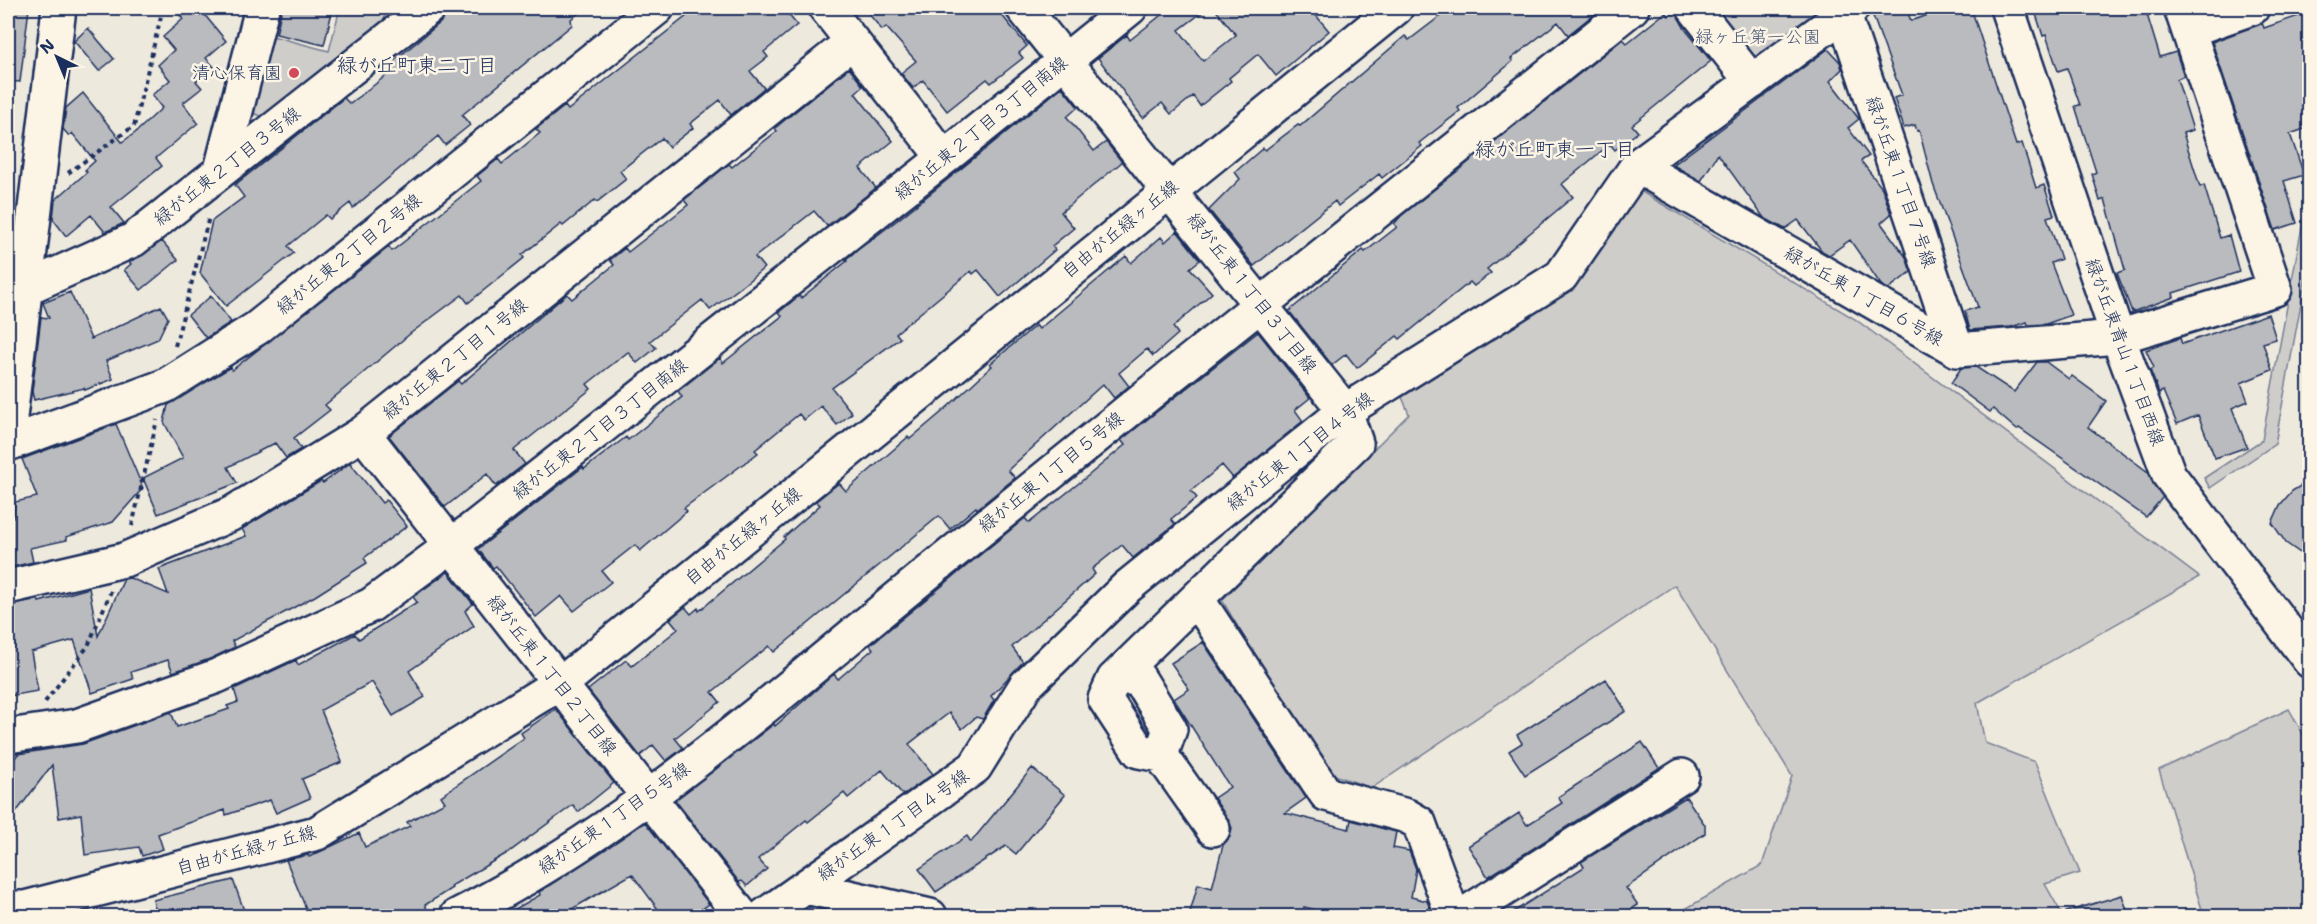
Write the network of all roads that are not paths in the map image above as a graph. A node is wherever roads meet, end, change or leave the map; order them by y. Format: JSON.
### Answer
{"nodes":[{"id":1,"x":59,"y":8,"type":"edge"},
{"id":2,"x":262,"y":8,"type":"edge"},
{"id":3,"x":428,"y":8,"type":"edge"},
{"id":4,"x":657,"y":8,"type":"edge"},
{"id":5,"x":826,"y":8,"type":"edge"},
{"id":6,"x":1023,"y":8,"type":"edge"},
{"id":7,"x":1130,"y":8,"type":"edge"},
{"id":8,"x":1396,"y":8,"type":"edge"},
{"id":9,"x":1632,"y":8,"type":"edge"},
{"id":10,"x":1694,"y":8,"type":"edge"},
{"id":11,"x":2007,"y":8,"type":"edge"},
{"id":12,"x":2252,"y":8,"type":"edge"},
{"id":13,"x":1848,"y":11,"type":"edge"},
{"id":14,"x":2185,"y":19,"type":"edge"},
{"id":15,"x":398,"y":20,"type":"edge"},
{"id":16,"x":852,"y":42,"type":"junction"},
{"id":17,"x":1065,"y":60,"type":"junction"},
{"id":18,"x":1752,"y":82,"type":"junction"},
{"id":19,"x":944,"y":159,"type":"junction"},
{"id":20,"x":1637,"y":166,"type":"junction"},
{"id":21,"x":221,"y":170,"type":"junction"},
{"id":22,"x":1169,"y":189,"type":"junction"},
{"id":23,"x":16,"y":290,"type":"edge"},
{"id":24,"x":1260,"y":304,"type":"junction"},
{"id":25,"x":2118,"y":337,"type":"junction"},
{"id":26,"x":1958,"y":350,"type":"junction"},
{"id":27,"x":1345,"y":411,"type":"junction"},
{"id":28,"x":363,"y":433,"type":"junction"},
{"id":29,"x":8,"y":434,"type":"edge"},
{"id":30,"x":8,"y":444,"type":"edge"},
{"id":31,"x":451,"y":546,"type":"junction"},
{"id":32,"x":8,"y":587,"type":"edge"},
{"id":33,"x":1197,"y":599,"type":"junction"},
{"id":34,"x":2310,"y":661,"type":"edge"},
{"id":35,"x":558,"y":684,"type":"junction"},
{"id":36,"x":14,"y":735,"type":"edge"},
{"id":37,"x":1682,"y":776,"type":"dead end"},
{"id":38,"x":648,"y":798,"type":"junction"},
{"id":39,"x":1213,"y":830,"type":"dead end"},
{"id":40,"x":806,"y":887,"type":"junction"},
{"id":41,"x":8,"y":908,"type":"edge"},
{"id":42,"x":457,"y":916,"type":"edge"},
{"id":43,"x":742,"y":916,"type":"edge"},
{"id":44,"x":764,"y":916,"type":"edge"},
{"id":45,"x":930,"y":916,"type":"edge"},
{"id":46,"x":1453,"y":916,"type":"edge"},
{"id":47,"x":1462,"y":916,"type":"edge"}],
"edges":[{"from":1,"to":23,"type":"street"},
{"from":2,"to":21,"type":"street"},
{"from":3,"to":15,"type":"street","name":"緑が丘東２丁目３号線"},
{"from":4,"to":30,"type":"street","name":"緑が丘東２丁目２号線"},
{"from":5,"to":16,"type":"street"},
{"from":6,"to":17,"type":"street","name":"緑が丘東１丁目３丁目線"},
{"from":7,"to":17,"type":"street","name":"緑が丘東２丁目３丁目南線"},
{"from":8,"to":22,"type":"street","name":"自由が丘緑ヶ丘線"},
{"from":9,"to":24,"type":"street","name":"緑が丘東１丁目５号線"},
{"from":10,"to":18,"type":"street"},
{"from":11,"to":25,"type":"street","name":"緑が丘東青山１丁目西線"},
{"from":12,"to":14,"type":"street"},
{"from":13,"to":18,"type":"street","name":"緑が丘東１丁目４号線"},
{"from":13,"to":26,"type":"street","name":"緑が丘東１丁目７号線"},
{"from":14,"to":25,"type":"street","name":"緑が丘東１丁目６号線"},
{"from":15,"to":21,"type":"street","name":"緑が丘東２丁目３号線"},
{"from":16,"to":19,"type":"street"},
{"from":16,"to":28,"type":"street","name":"緑が丘東２丁目１号線"},
{"from":17,"to":19,"type":"street","name":"緑が丘東２丁目３丁目南線"},
{"from":17,"to":22,"type":"street","name":"緑が丘東１丁目３丁目線"},
{"from":18,"to":20,"type":"street","name":"緑が丘東１丁目４号線"},
{"from":19,"to":31,"type":"street","name":"緑が丘東２丁目３丁目南線"},
{"from":20,"to":26,"type":"street","name":"緑が丘東１丁目６号線"},
{"from":20,"to":27,"type":"street","name":"緑が丘東１丁目４号線"},
{"from":21,"to":23,"type":"street","name":"緑が丘東２丁目３号線"},
{"from":22,"to":24,"type":"street","name":"緑が丘東１丁目３丁目線"},
{"from":22,"to":35,"type":"street","name":"自由が丘緑ヶ丘線"},
{"from":23,"to":29,"type":"street"},
{"from":24,"to":27,"type":"street","name":"緑が丘東１丁目３丁目線"},
{"from":24,"to":38,"type":"street","name":"緑が丘東１丁目５号線"},
{"from":25,"to":26,"type":"street","name":"緑が丘東１丁目６号線"},
{"from":25,"to":34,"type":"street","name":"緑が丘東青山１丁目西線"},
{"from":27,"to":33,"type":"street","name":"緑が丘東１丁目３丁目線"},
{"from":27,"to":40,"type":"street","name":"緑が丘東１丁目４号線"},
{"from":28,"to":31,"type":"street","name":"緑が丘東１丁目２丁目線"},
{"from":28,"to":32,"type":"street","name":"緑が丘東２丁目１号線"},
{"from":31,"to":35,"type":"street","name":"緑が丘東１丁目２丁目線"},
{"from":31,"to":36,"type":"street","name":"緑が丘東２丁目３丁目南線"},
{"from":33,"to":39,"type":"street"},
{"from":33,"to":46,"type":"street"},
{"from":35,"to":38,"type":"street","name":"緑が丘東１丁目２丁目線"},
{"from":35,"to":41,"type":"street","name":"自由が丘緑ヶ丘線"},
{"from":37,"to":47,"type":"street"},
{"from":38,"to":42,"type":"street","name":"緑が丘東１丁目５号線"},
{"from":38,"to":43,"type":"street","name":"緑が丘東１丁目２丁目線"},
{"from":40,"to":44,"type":"street","name":"緑が丘東１丁目４号線"},
{"from":40,"to":45,"type":"street"}]}
